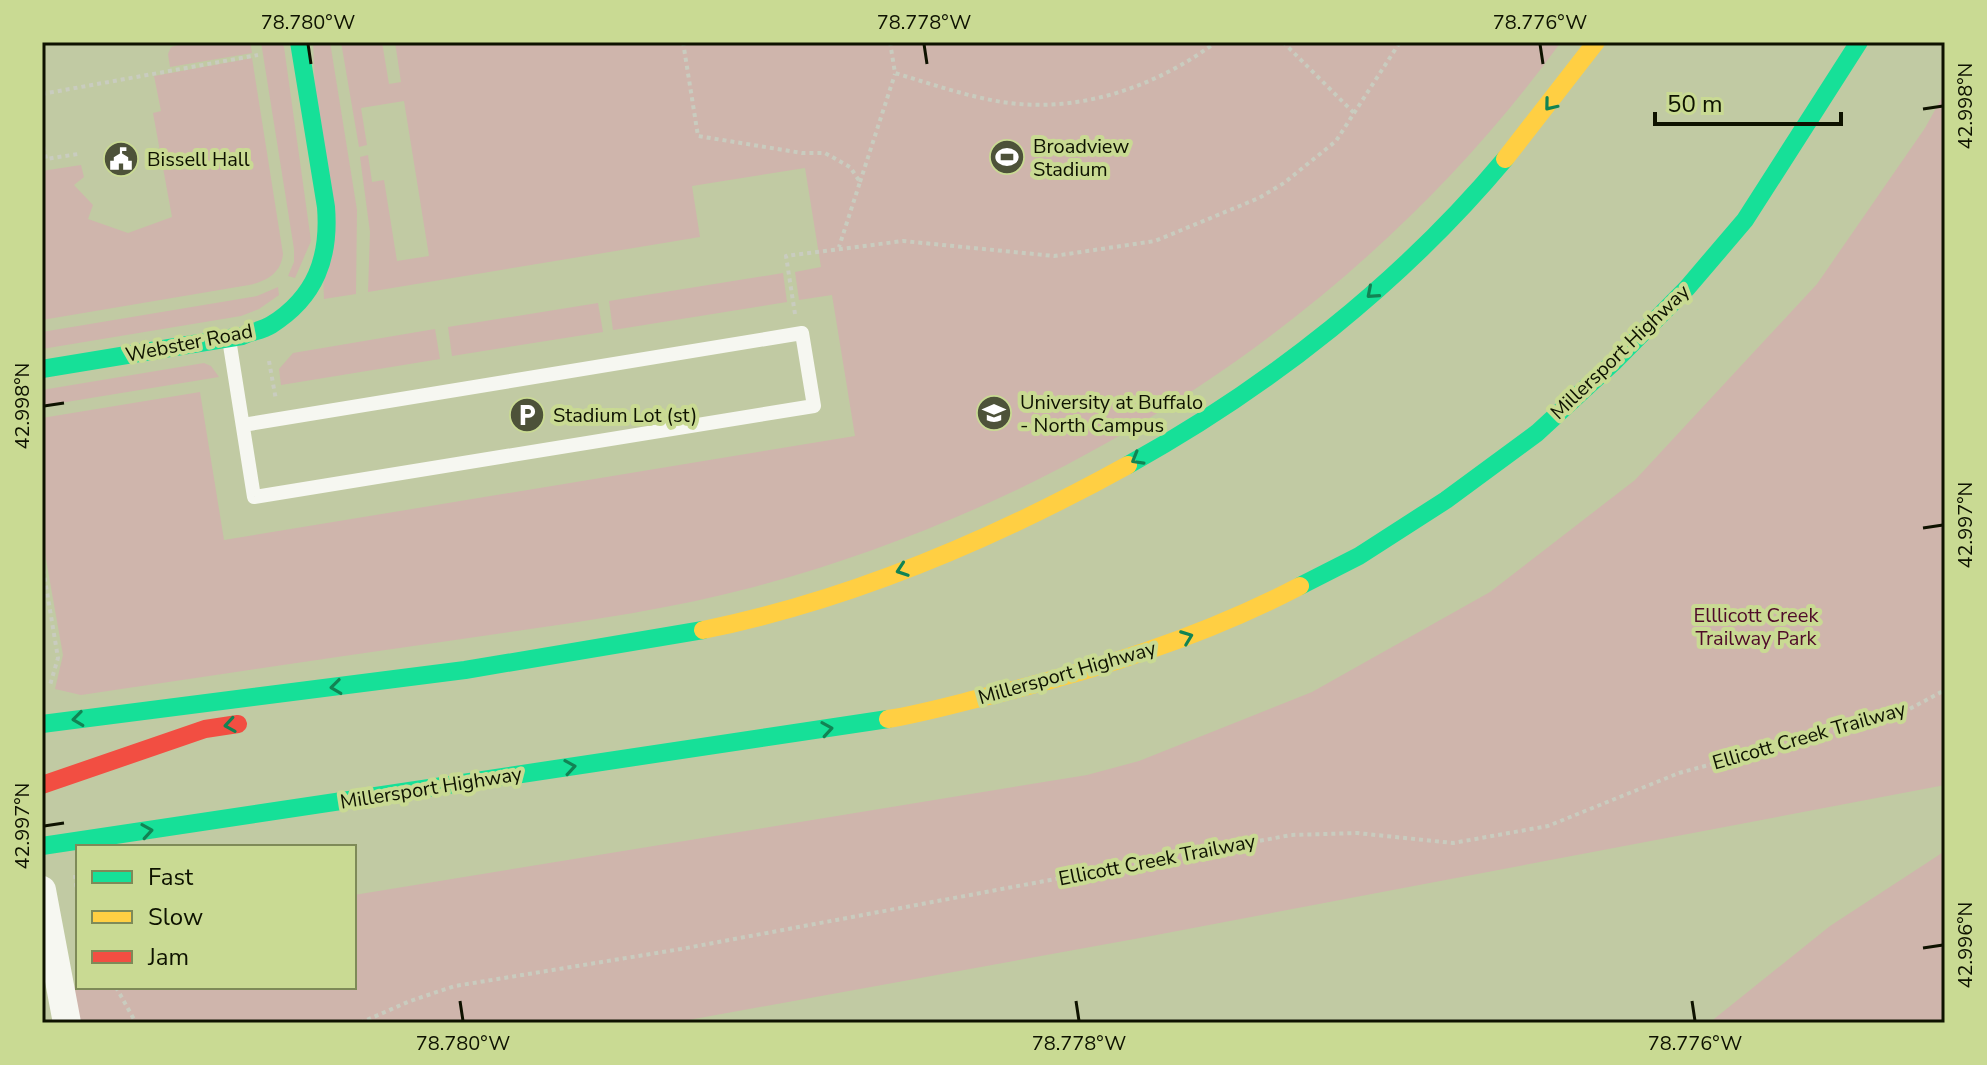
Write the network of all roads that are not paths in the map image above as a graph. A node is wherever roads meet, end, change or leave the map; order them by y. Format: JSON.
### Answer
{"nodes":[{"id":1,"x":299,"y":42,"type":"edge"},
{"id":2,"x":1596,"y":42,"type":"edge"},
{"id":3,"x":1859,"y":42,"type":"edge"},
{"id":4,"x":228,"y":339,"type":"junction"},
{"id":5,"x":42,"y":369,"type":"edge"},
{"id":6,"x":243,"y":425,"type":"junction"},
{"id":7,"x":442,"y":674,"type":"junction"},
{"id":8,"x":342,"y":705,"type":"dead end"},
{"id":9,"x":251,"y":722,"type":"dead end"},
{"id":10,"x":42,"y":724,"type":"edge"},
{"id":11,"x":42,"y":785,"type":"edge"},
{"id":12,"x":42,"y":846,"type":"edge"},
{"id":13,"x":42,"y":890,"type":"edge"},
{"id":14,"x":67,"y":1023,"type":"edge"}],
"edges":[{"from":1,"to":4,"type":"main road","name":"Webster Road"},
{"from":2,"to":7,"type":"main road","one_way":true},
{"from":12,"to":3,"type":"main road","name":"Millersport Highway","one_way":true},
{"from":4,"to":5,"type":"main road","name":"Webster Road"},
{"from":4,"to":6,"type":"lane"},
{"from":6,"to":6,"type":"lane"},
{"from":7,"to":8,"type":"main road"},
{"from":7,"to":10,"type":"main road","one_way":true},
{"from":9,"to":11,"type":"main road","one_way":true},
{"from":13,"to":14,"type":"street"}]}
